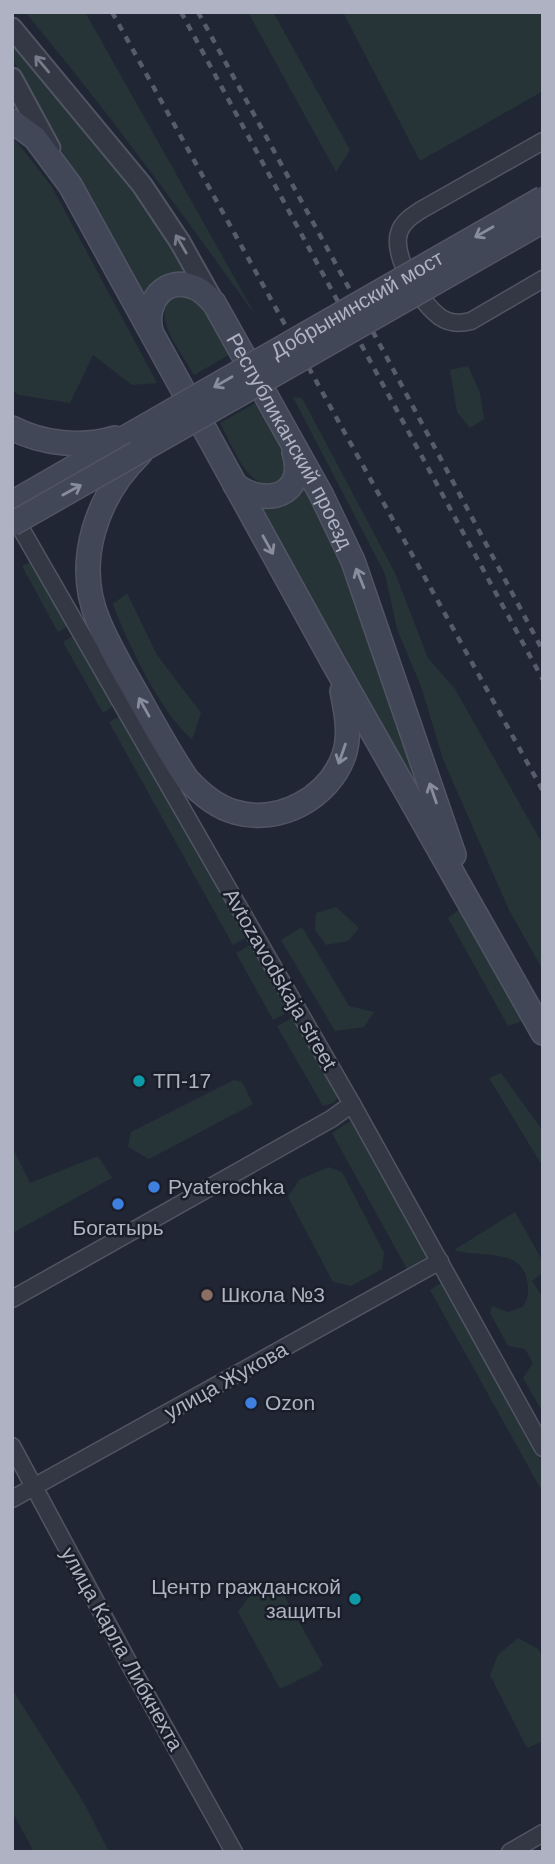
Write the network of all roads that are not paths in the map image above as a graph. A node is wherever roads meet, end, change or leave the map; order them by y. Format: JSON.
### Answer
{"nodes":[{"id":1,"x":12,"y":28,"type":"edge"},
{"id":2,"x":12,"y":78,"type":"edge"},
{"id":3,"x":12,"y":121,"type":"edge"},
{"id":4,"x":543,"y":141,"type":"edge"},
{"id":5,"x":70,"y":185,"type":"junction"},
{"id":6,"x":543,"y":198,"type":"edge"},
{"id":7,"x":543,"y":221,"type":"edge"},
{"id":8,"x":543,"y":279,"type":"edge"},
{"id":9,"x":214,"y":303,"type":"junction"},
{"id":10,"x":152,"y":334,"type":"junction"},
{"id":11,"x":12,"y":428,"type":"edge"},
{"id":12,"x":291,"y":440,"type":"junction"},
{"id":13,"x":140,"y":441,"type":"junction"},
{"id":14,"x":235,"y":485,"type":"junction"},
{"id":15,"x":12,"y":503,"type":"edge"},
{"id":16,"x":12,"y":513,"type":"edge"},
{"id":17,"x":12,"y":524,"type":"edge"},
{"id":18,"x":334,"y":664,"type":"junction"},
{"id":19,"x":471,"y":904,"type":"junction"},
{"id":20,"x":543,"y":1033,"type":"edge"},
{"id":21,"x":352,"y":1104,"type":"junction"},
{"id":22,"x":440,"y":1261,"type":"junction"},
{"id":23,"x":12,"y":1299,"type":"edge"},
{"id":24,"x":12,"y":1446,"type":"edge"},
{"id":25,"x":543,"y":1448,"type":"edge"},
{"id":26,"x":35,"y":1487,"type":"junction"},
{"id":27,"x":12,"y":1499,"type":"edge"},
{"id":28,"x":543,"y":1833,"type":"edge"},
{"id":29,"x":234,"y":1852,"type":"edge"},
{"id":30,"x":510,"y":1852,"type":"edge"}],
"edges":[{"from":9,"to":1,"type":"street","name":"Республиканский проезд","one_way":true},
{"from":2,"to":5,"type":"street","name":"Республиканский проезд"},
{"from":3,"to":5,"type":"main road"},
{"from":4,"to":8,"type":"street"},
{"from":5,"to":10,"type":"main road","name":"Республиканский проезд"},
{"from":6,"to":13,"type":"main road","name":"Добрынинский мост","one_way":true,"bridge":true},
{"from":7,"to":13,"type":"main road","name":"Добрынинский мост","bridge":true},
{"from":9,"to":10,"type":"main road"},
{"from":9,"to":12,"type":"main road","name":"Республиканский проезд"},
{"from":10,"to":14,"type":"main road","name":"Республиканский проезд"},
{"from":11,"to":13,"type":"main road"},
{"from":12,"to":14,"type":"main road"},
{"from":19,"to":12,"type":"main road","name":"Республиканский проезд","one_way":true},
{"from":13,"to":15,"type":"main road"},
{"from":17,"to":13,"type":"main road","one_way":true,"bridge":true},
{"from":18,"to":13,"type":"main road","one_way":true},
{"from":14,"to":18,"type":"main road","name":"Республиканский проезд","one_way":true},
{"from":16,"to":21,"type":"street","name":"Avtozavodskaja street"},
{"from":18,"to":19,"type":"main road","name":"Республиканский проезд"},
{"from":19,"to":20,"type":"main road","name":"Республиканский проезд"},
{"from":21,"to":22,"type":"street","name":"Avtozavodskaja street"},
{"from":21,"to":23,"type":"street"},
{"from":22,"to":25,"type":"street","name":"Avtozavodskaja street"},
{"from":22,"to":26,"type":"street","name":"улица Жукова"},
{"from":24,"to":26,"type":"street","name":"улица Карла Либкнехта"},
{"from":26,"to":27,"type":"street","name":"улица Жукова"},
{"from":26,"to":29,"type":"street","name":"улица Карла Либкнехта"},
{"from":28,"to":30,"type":"street"}]}
